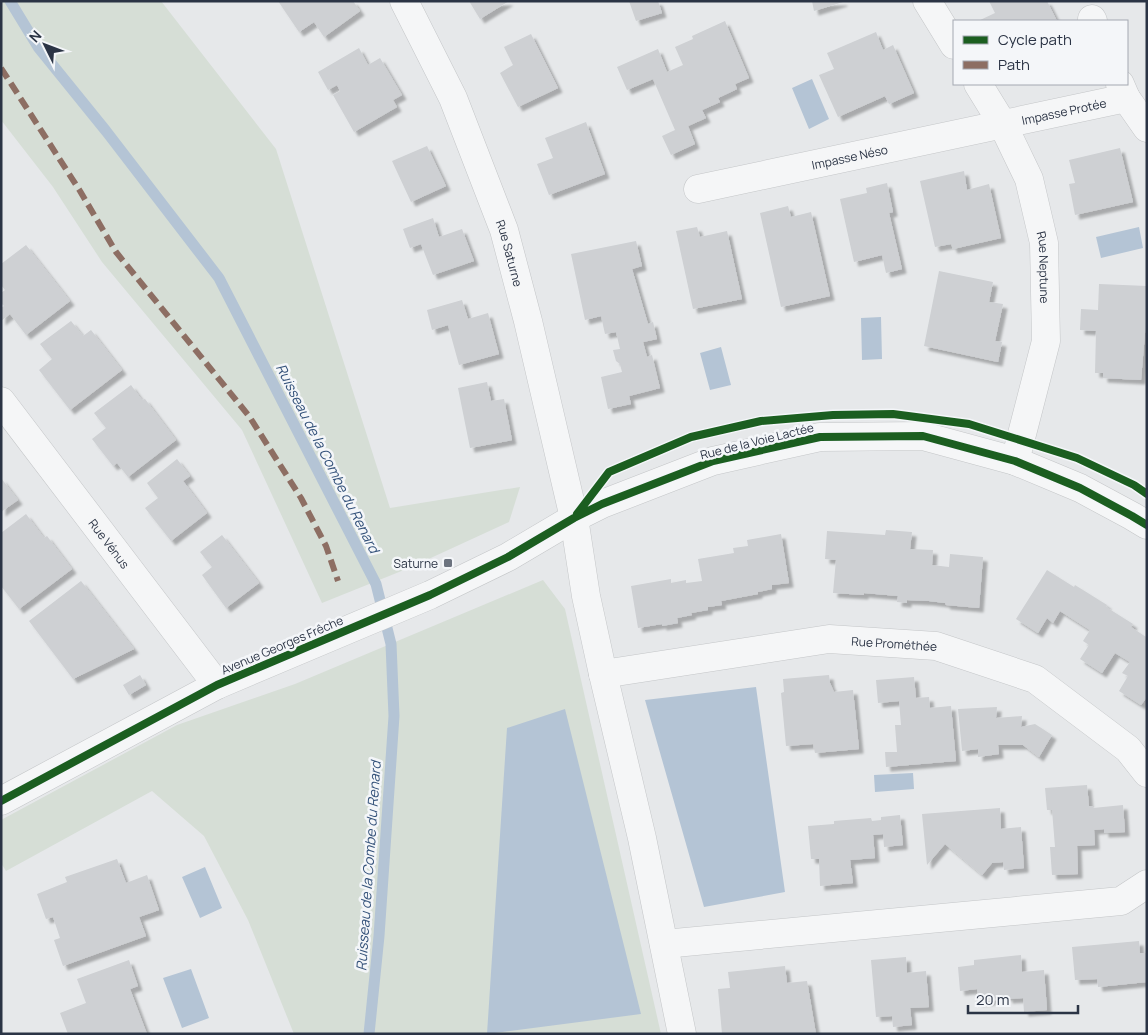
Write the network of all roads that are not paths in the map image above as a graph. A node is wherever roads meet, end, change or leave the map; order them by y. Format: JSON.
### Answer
{"nodes":[{"id":1,"x":404,"y":1,"type":"edge"},
{"id":2,"x":928,"y":1,"type":"edge"},
{"id":3,"x":953,"y":43,"type":"edge"},
{"id":4,"x":979,"y":85,"type":"edge"},
{"id":5,"x":1123,"y":91,"type":"edge"},
{"id":6,"x":1002,"y":123,"type":"junction"},
{"id":7,"x":1147,"y":128,"type":"edge"},
{"id":8,"x":698,"y":189,"type":"dead end"},
{"id":9,"x":2,"y":404,"type":"edge"},
{"id":10,"x":1015,"y":461,"type":"junction"},
{"id":11,"x":574,"y":518,"type":"junction"},
{"id":12,"x":1147,"y":526,"type":"edge"},
{"id":13,"x":603,"y":674,"type":"junction"},
{"id":14,"x":217,"y":685,"type":"junction"},
{"id":15,"x":1147,"y":774,"type":"edge"},
{"id":16,"x":1,"y":802,"type":"edge"},
{"id":17,"x":1147,"y":884,"type":"edge"},
{"id":18,"x":664,"y":944,"type":"junction"},
{"id":19,"x":682,"y":1034,"type":"edge"}],
"edges":[{"from":1,"to":11,"type":"street","name":"Rue Saturne"},
{"from":2,"to":3,"type":"street"},
{"from":4,"to":6,"type":"street","name":"Rue Neptune"},
{"from":5,"to":6,"type":"street","name":"Impasse Protée"},
{"from":5,"to":7,"type":"street","name":"Impasse Protée"},
{"from":6,"to":8,"type":"street","name":"Impasse Néso"},
{"from":6,"to":10,"type":"street","name":"Rue Neptune"},
{"from":9,"to":14,"type":"street","name":"Rue Vénus"},
{"from":10,"to":11,"type":"street","name":"Rue de la Voie Lactée"},
{"from":10,"to":12,"type":"street","name":"Rue de la Voie Lactée"},
{"from":11,"to":13,"type":"street","name":"Rue Saturne"},
{"from":11,"to":14,"type":"street","name":"Avenue Georges Frêche"},
{"from":13,"to":15,"type":"street","name":"Rue Prométhée"},
{"from":13,"to":18,"type":"street","name":"Rue Saturne"},
{"from":14,"to":16,"type":"street","name":"Avenue Georges Frêche"},
{"from":17,"to":18,"type":"street"},
{"from":18,"to":19,"type":"street","name":"Rue Saturne"}]}
